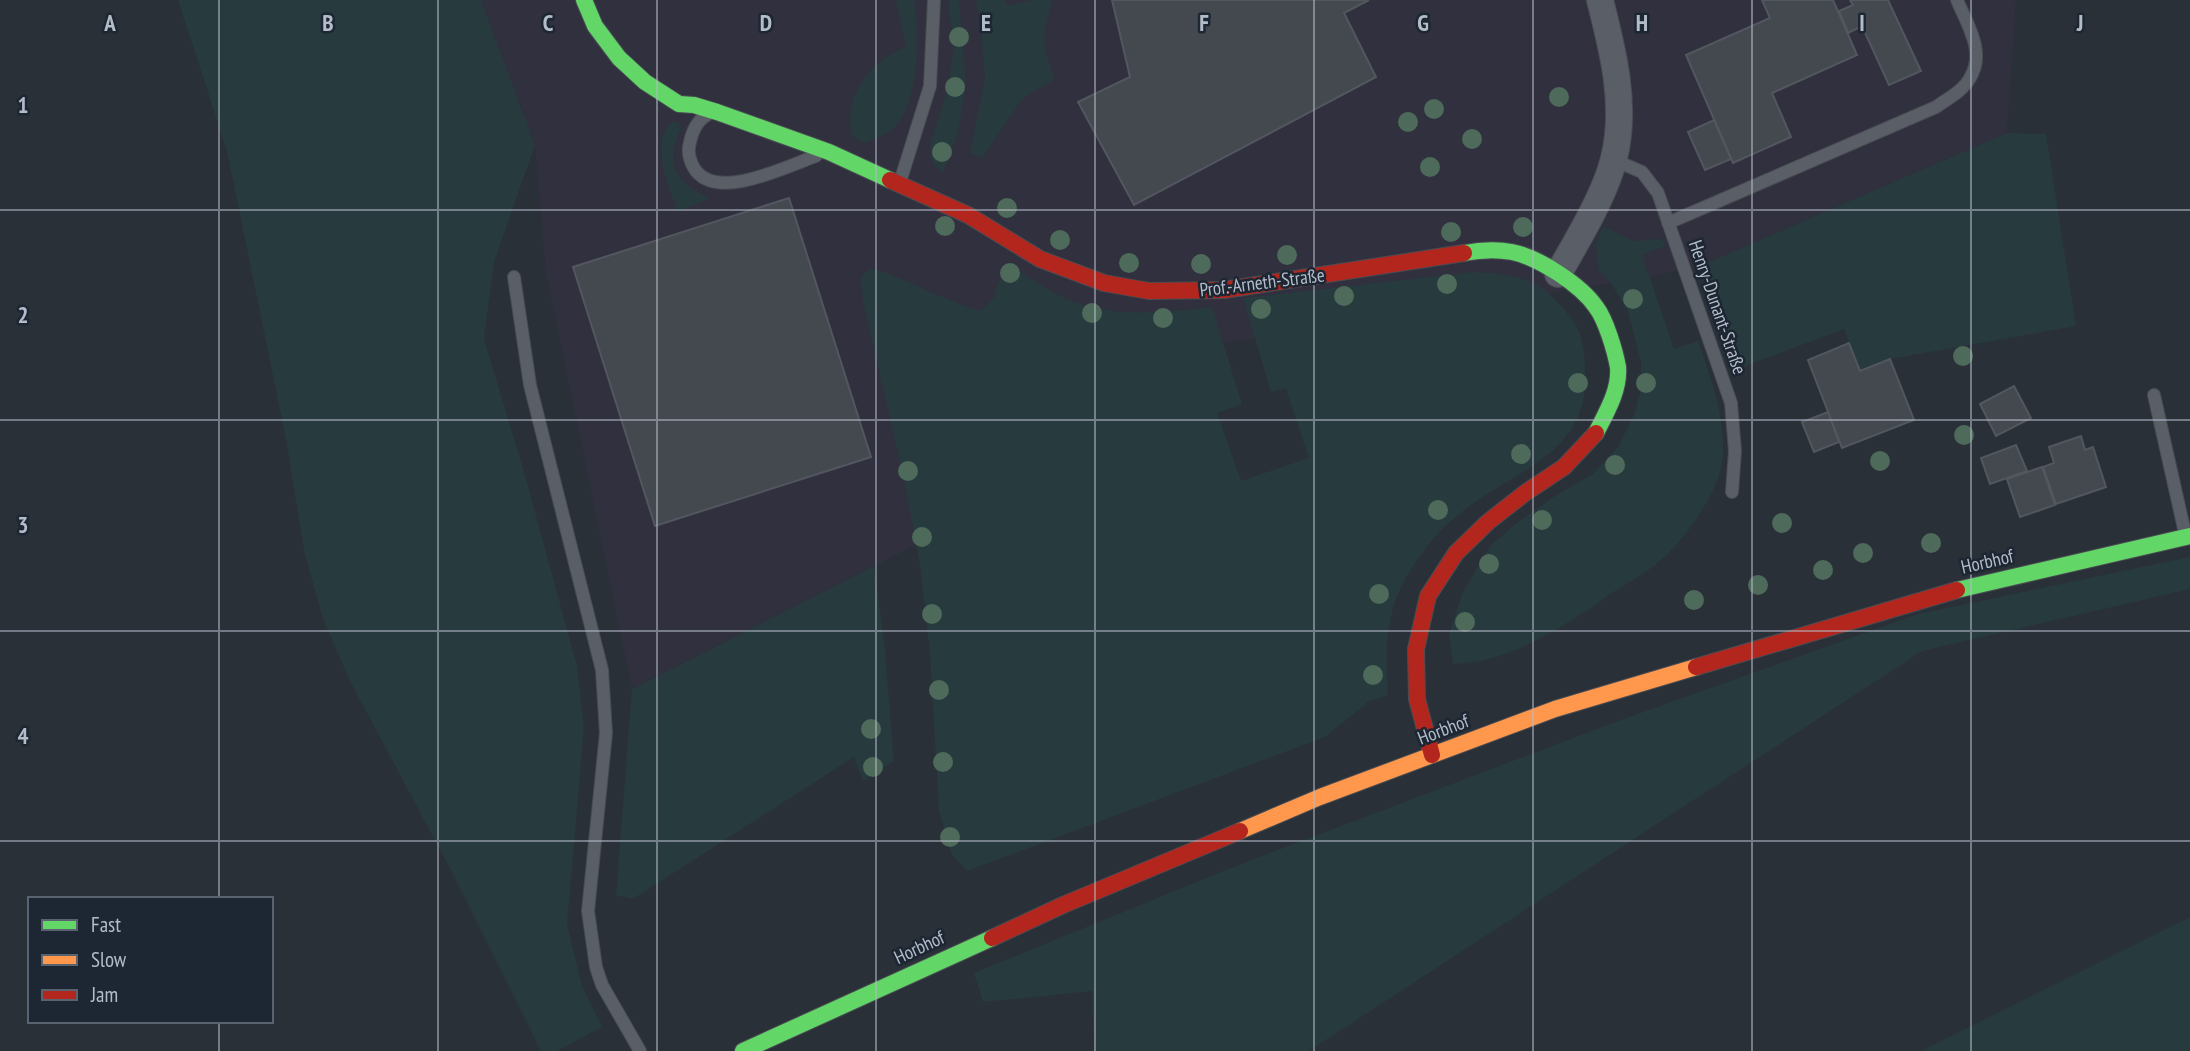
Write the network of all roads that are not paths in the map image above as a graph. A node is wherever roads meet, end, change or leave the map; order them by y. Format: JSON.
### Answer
{"nodes":[{"id":1,"x":584,"y":0,"type":"edge"},
{"id":2,"x":934,"y":0,"type":"edge"},
{"id":3,"x":1600,"y":0,"type":"edge"},
{"id":4,"x":1956,"y":0,"type":"edge"},
{"id":5,"x":717,"y":112,"type":"junction"},
{"id":6,"x":829,"y":152,"type":"junction"},
{"id":7,"x":1614,"y":160,"type":"junction"},
{"id":8,"x":900,"y":183,"type":"junction"},
{"id":9,"x":1668,"y":223,"type":"junction"},
{"id":10,"x":1558,"y":274,"type":"junction"},
{"id":11,"x":514,"y":277,"type":"dead end"},
{"id":12,"x":2154,"y":395,"type":"dead end"},
{"id":13,"x":1732,"y":492,"type":"dead end"},
{"id":14,"x":2188,"y":537,"type":"edge"},
{"id":15,"x":1432,"y":755,"type":"junction"},
{"id":16,"x":640,"y":1051,"type":"edge"},
{"id":17,"x":743,"y":1051,"type":"edge"}],
"edges":[{"from":1,"to":5,"type":"street","name":"Prof.-Arneth-Straße"},
{"from":2,"to":8,"type":"lane"},
{"from":3,"to":7,"type":"street"},
{"from":4,"to":9,"type":"lane"},
{"from":5,"to":6,"type":"street","name":"Prof.-Arneth-Straße"},
{"from":5,"to":6,"type":"lane"},
{"from":6,"to":8,"type":"street","name":"Prof.-Arneth-Straße"},
{"from":7,"to":9,"type":"lane","name":"Henry-Dunant-Straße"},
{"from":7,"to":10,"type":"street"},
{"from":8,"to":10,"type":"street","name":"Prof.-Arneth-Straße"},
{"from":9,"to":13,"type":"lane","name":"Henry-Dunant-Straße"},
{"from":10,"to":15,"type":"street","name":"Prof.-Arneth-Straße"},
{"from":11,"to":16,"type":"lane"},
{"from":12,"to":14,"type":"lane"},
{"from":14,"to":15,"type":"street","name":"Horbhof"},
{"from":15,"to":17,"type":"street","name":"Horbhof"}]}
